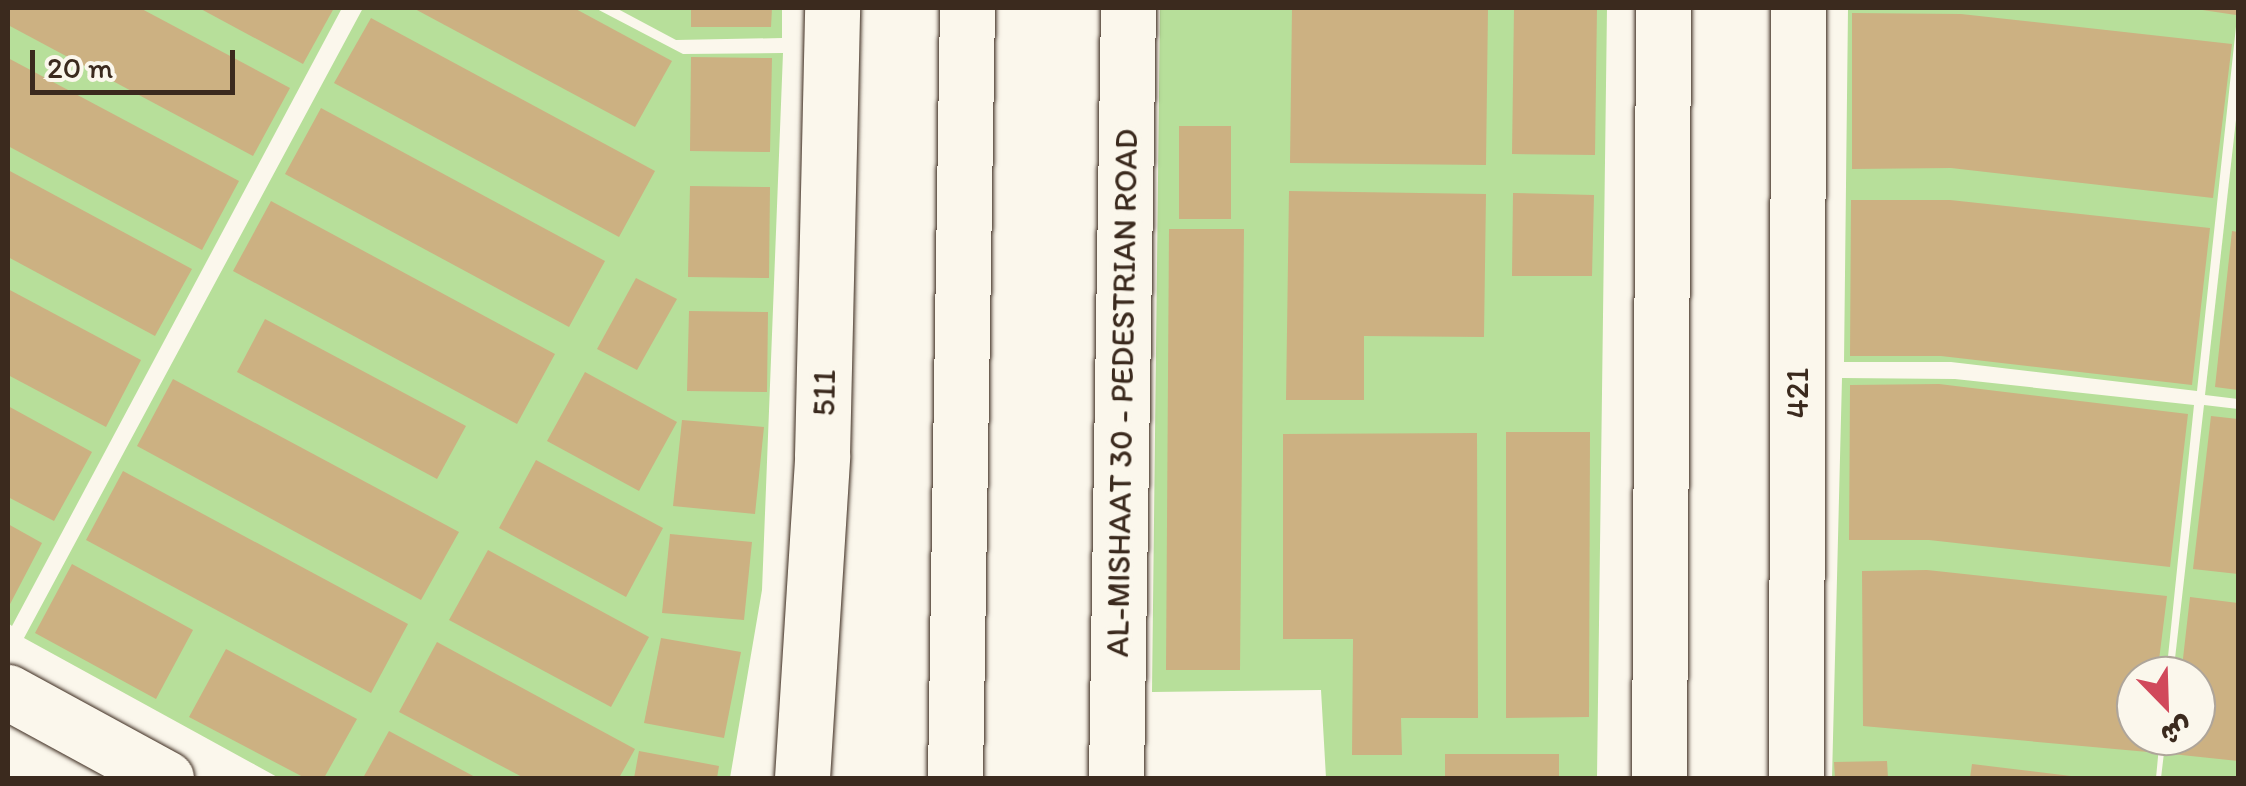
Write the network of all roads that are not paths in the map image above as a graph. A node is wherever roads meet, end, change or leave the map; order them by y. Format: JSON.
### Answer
{"nodes":[{"id":1,"x":832,"y":8,"type":"edge"},
{"id":2,"x":968,"y":8,"type":"edge"},
{"id":3,"x":1128,"y":8,"type":"edge"},
{"id":4,"x":1663,"y":8,"type":"edge"},
{"id":5,"x":1798,"y":8,"type":"edge"},
{"id":6,"x":8,"y":692,"type":"edge"},
{"id":7,"x":166,"y":778,"type":"edge"},
{"id":8,"x":802,"y":778,"type":"edge"},
{"id":9,"x":955,"y":778,"type":"edge"},
{"id":10,"x":1116,"y":778,"type":"edge"},
{"id":11,"x":1659,"y":778,"type":"edge"},
{"id":12,"x":1796,"y":778,"type":"edge"}],
"edges":[{"from":1,"to":8,"type":"street","name":"511"},
{"from":2,"to":9,"type":"street"},
{"from":3,"to":10,"type":"street","name":"AL-MISHAAT 30 - PEDESTRIAN ROAD"},
{"from":4,"to":11,"type":"street"},
{"from":5,"to":12,"type":"street","name":"421"},
{"from":6,"to":7,"type":"street"}]}
